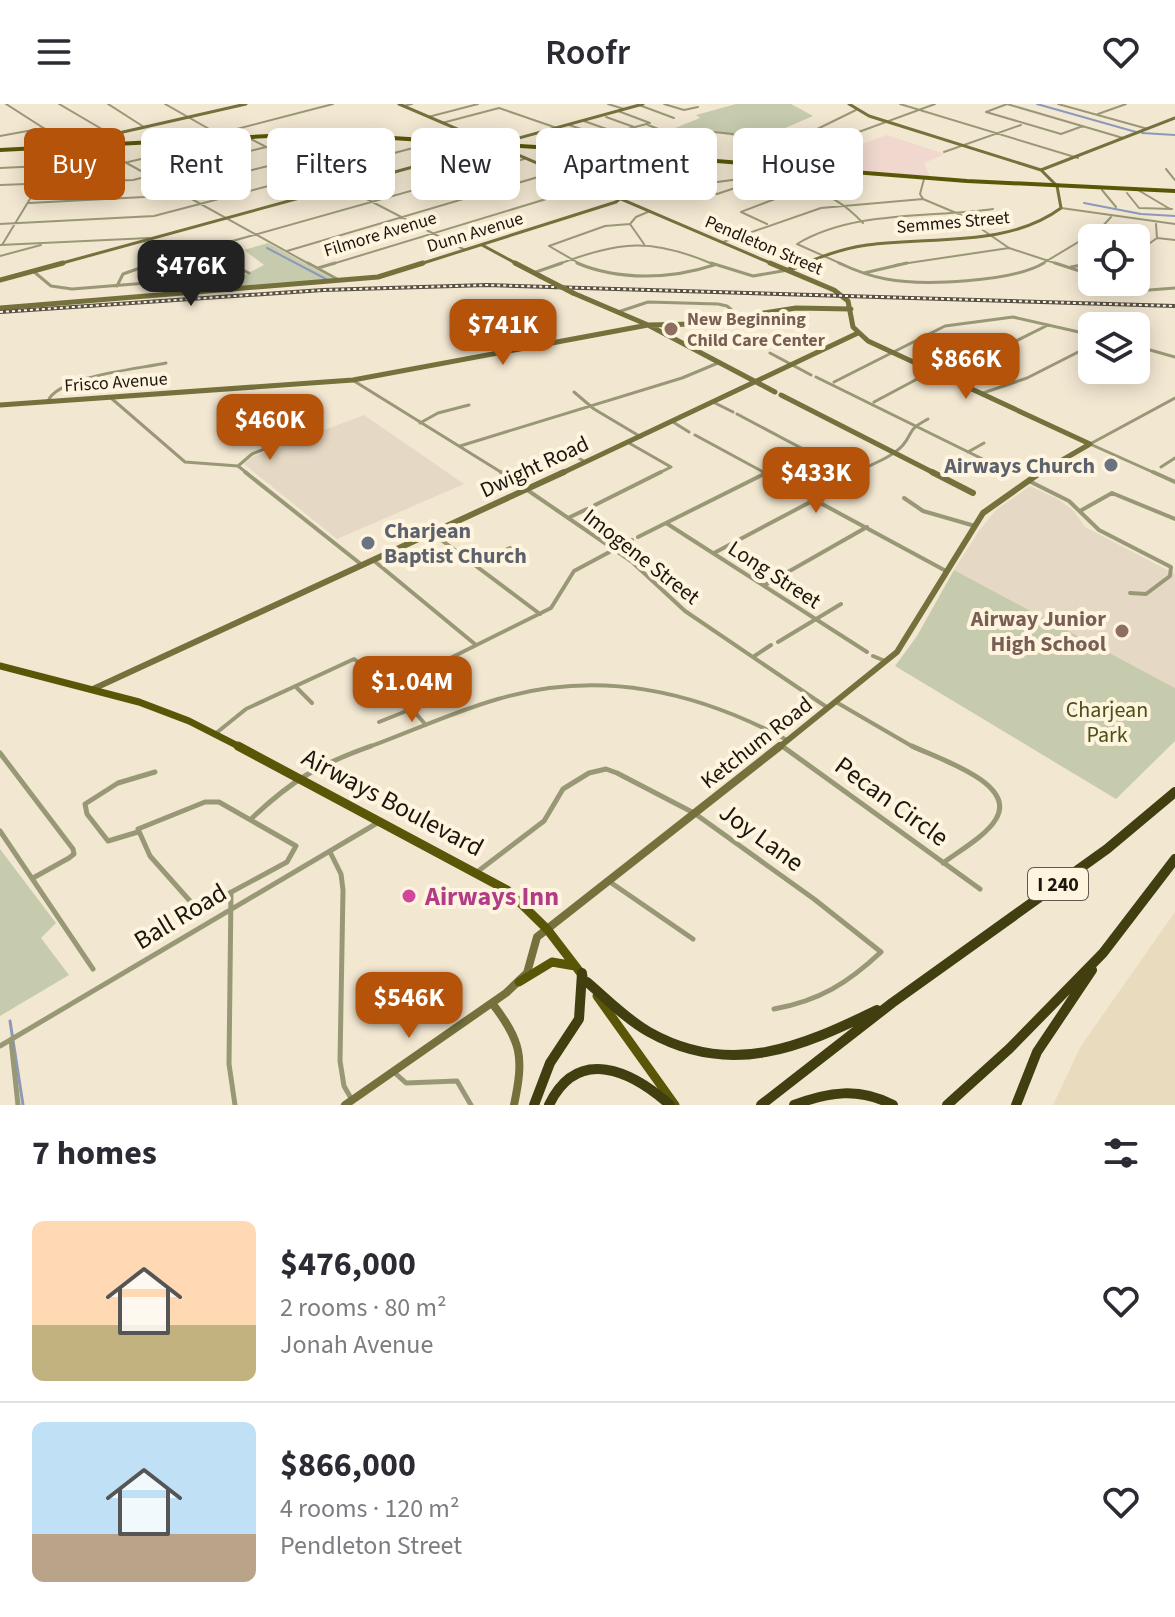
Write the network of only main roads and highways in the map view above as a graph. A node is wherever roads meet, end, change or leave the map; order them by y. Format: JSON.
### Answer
{"nodes":[{"id":1,"x":411,"y":139,"type":"edge"},
{"id":2,"x":520,"y":147,"type":"edge"},
{"id":3,"x":0,"y":150,"type":"edge"},
{"id":4,"x":1175,"y":191,"type":"edge"},
{"id":5,"x":0,"y":666,"type":"edge"},
{"id":6,"x":1175,"y":792,"type":"edge"},
{"id":7,"x":1175,"y":859,"type":"edge"},
{"id":8,"x":1103,"y":953,"type":"junction"},
{"id":9,"x":582,"y":974,"type":"junction"},
{"id":10,"x":519,"y":982,"type":"road end"},
{"id":11,"x":892,"y":1003,"type":"junction"},
{"id":12,"x":949,"y":1103,"type":"edge"},
{"id":13,"x":534,"y":1105,"type":"edge"},
{"id":14,"x":549,"y":1105,"type":"edge"},
{"id":15,"x":673,"y":1105,"type":"edge"},
{"id":16,"x":761,"y":1105,"type":"edge"},
{"id":17,"x":794,"y":1105,"type":"edge"},
{"id":18,"x":893,"y":1105,"type":"edge"},
{"id":19,"x":1016,"y":1105,"type":"edge"}],
"edges":[{"from":1,"to":3,"type":"main road"},
{"from":2,"to":4,"type":"main road"},
{"from":5,"to":9,"type":"main road","name":"Airways Boulevard"},
{"from":6,"to":11,"type":"highway","number":"I 240"},
{"from":7,"to":8,"type":"highway"},
{"from":8,"to":12,"type":"highway"},
{"from":8,"to":19,"type":"highway"},
{"from":9,"to":10,"type":"main road"},
{"from":9,"to":11,"type":"highway"},
{"from":9,"to":13,"type":"highway"},
{"from":9,"to":15,"type":"main road","name":"Airways Boulevard"},
{"from":11,"to":16,"type":"highway","number":"I 240"},
{"from":14,"to":15,"type":"highway"},
{"from":17,"to":18,"type":"highway"}]}
